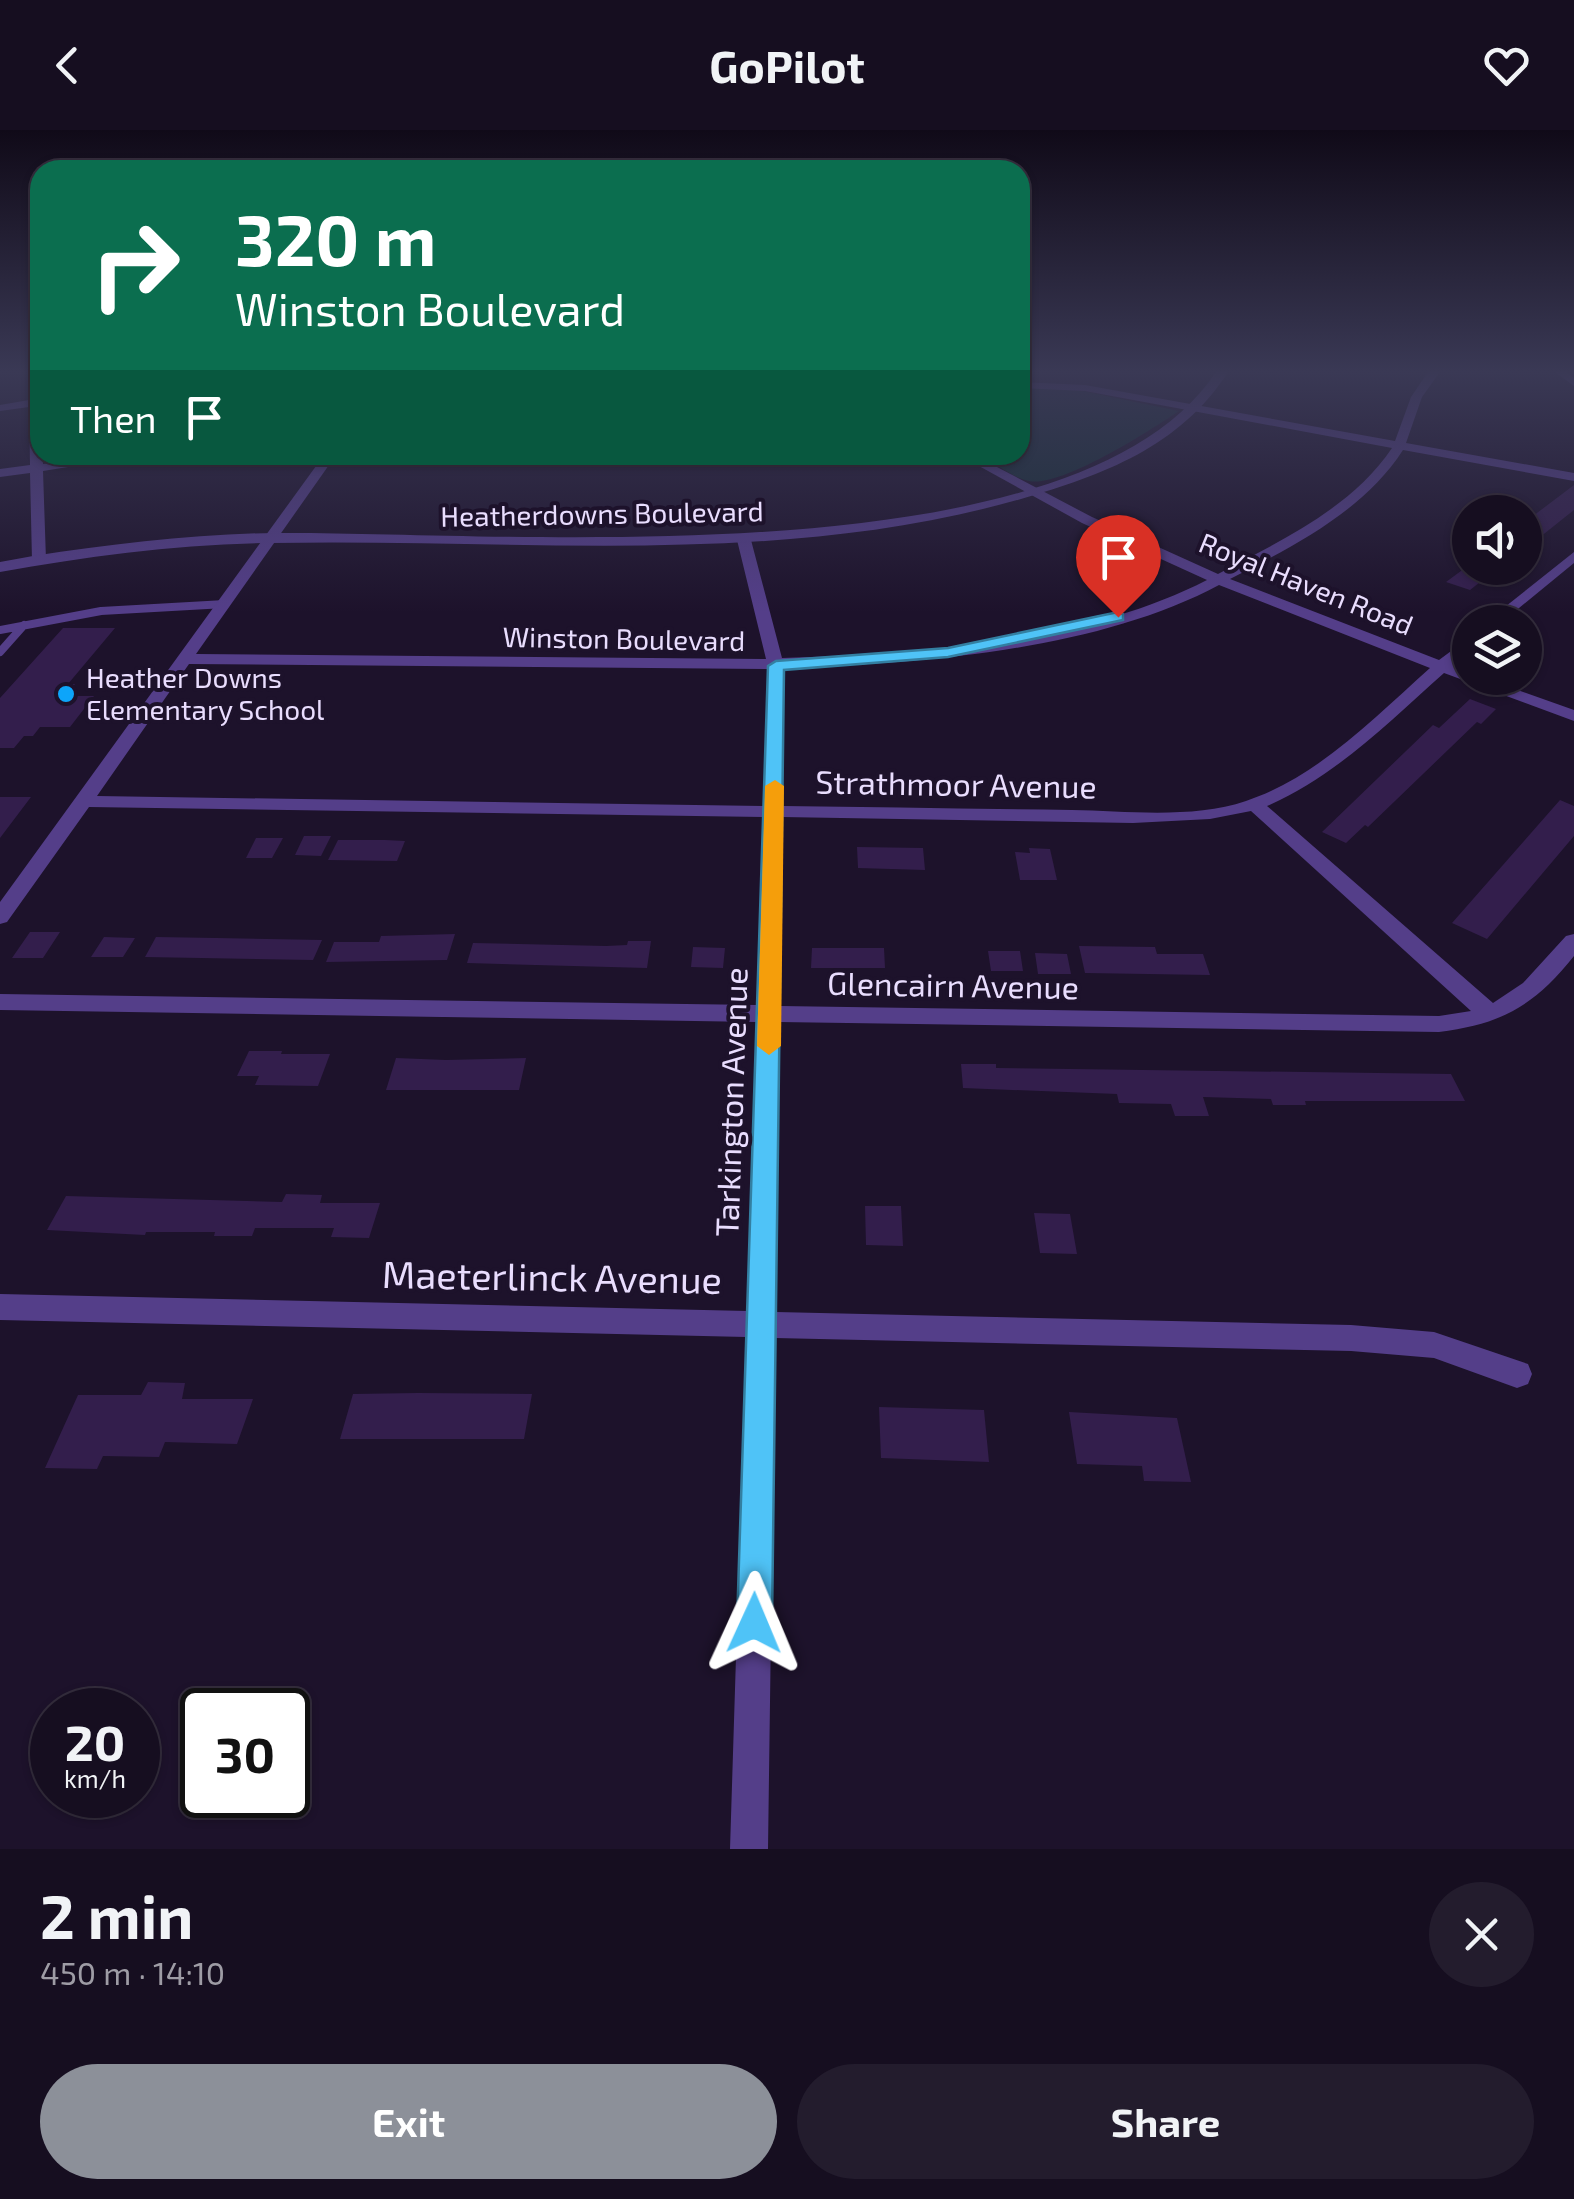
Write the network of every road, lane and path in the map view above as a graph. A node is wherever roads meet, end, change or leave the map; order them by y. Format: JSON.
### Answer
{"nodes":[{"id":1,"x":1131,"y":452,"type":"edge"},
{"id":2,"x":1394,"y":452,"type":"edge"},
{"id":3,"x":1439,"y":452,"type":"edge"},
{"id":4,"x":47,"y":465,"type":"edge"},
{"id":5,"x":323,"y":465,"type":"edge"},
{"id":6,"x":982,"y":465,"type":"edge"},
{"id":7,"x":38,"y":466,"type":"junction"},
{"id":8,"x":0,"y":472,"type":"edge"},
{"id":9,"x":1574,"y":477,"type":"edge"},
{"id":10,"x":1030,"y":493,"type":"junction"},
{"id":11,"x":271,"y":538,"type":"junction"},
{"id":12,"x":744,"y":540,"type":"junction"},
{"id":13,"x":1574,"y":556,"type":"edge"},
{"id":14,"x":39,"y":560,"type":"junction"},
{"id":15,"x":0,"y":568,"type":"edge"},
{"id":16,"x":1217,"y":580,"type":"junction"},
{"id":17,"x":226,"y":604,"type":"junction"},
{"id":18,"x":1514,"y":605,"type":"edge"},
{"id":19,"x":24,"y":625,"type":"junction"},
{"id":20,"x":0,"y":630,"type":"edge"},
{"id":21,"x":0,"y":652,"type":"edge"},
{"id":22,"x":1452,"y":656,"type":"edge"},
{"id":23,"x":187,"y":659,"type":"junction"},
{"id":24,"x":776,"y":666,"type":"junction"},
{"id":25,"x":1440,"y":666,"type":"junction"},
{"id":26,"x":1452,"y":670,"type":"edge"},
{"id":27,"x":1518,"y":695,"type":"edge"},
{"id":28,"x":1574,"y":716,"type":"edge"},
{"id":29,"x":84,"y":801,"type":"junction"},
{"id":30,"x":1254,"y":804,"type":"junction"},
{"id":31,"x":774,"y":813,"type":"junction"},
{"id":32,"x":0,"y":917,"type":"edge"},
{"id":33,"x":1574,"y":941,"type":"edge"},
{"id":34,"x":0,"y":1002,"type":"edge"},
{"id":35,"x":770,"y":1015,"type":"junction"},
{"id":36,"x":1491,"y":1015,"type":"junction"},
{"id":37,"x":0,"y":1307,"type":"edge"},
{"id":38,"x":761,"y":1322,"type":"junction"},
{"id":39,"x":1517,"y":1374,"type":"dead end"},
{"id":40,"x":750,"y":1849,"type":"edge"}],
"edges":[{"from":1,"to":10,"type":"street","name":"Heatherdowns Boulevard"},
{"from":2,"to":16,"type":"street","name":"Winston Boulevard"},
{"from":3,"to":9,"type":"street"},
{"from":4,"to":7,"type":"street"},
{"from":5,"to":11,"type":"street"},
{"from":6,"to":10,"type":"street","name":"Royal Haven Road"},
{"from":7,"to":8,"type":"street"},
{"from":7,"to":14,"type":"street"},
{"from":10,"to":12,"type":"street","name":"Heatherdowns Boulevard"},
{"from":10,"to":16,"type":"street","name":"Royal Haven Road"},
{"from":11,"to":12,"type":"street","name":"Heatherdowns Boulevard"},
{"from":11,"to":14,"type":"street","name":"Heatherdowns Boulevard"},
{"from":11,"to":17,"type":"street"},
{"from":12,"to":24,"type":"street","name":"Tarkington Avenue"},
{"from":13,"to":18,"type":"street"},
{"from":14,"to":15,"type":"street","name":"Heatherdowns Boulevard"},
{"from":16,"to":24,"type":"street","name":"Winston Boulevard"},
{"from":16,"to":25,"type":"street","name":"Royal Haven Road"},
{"from":17,"to":19,"type":"lane"},
{"from":17,"to":23,"type":"street"},
{"from":19,"to":20,"type":"lane"},
{"from":19,"to":21,"type":"lane"},
{"from":22,"to":25,"type":"street","name":"Strathmoor Avenue"},
{"from":23,"to":24,"type":"street","name":"Winston Boulevard"},
{"from":23,"to":29,"type":"street"},
{"from":24,"to":31,"type":"street","name":"Tarkington Avenue"},
{"from":25,"to":26,"type":"street","name":"Royal Haven Road"},
{"from":25,"to":30,"type":"street","name":"Strathmoor Avenue"},
{"from":27,"to":28,"type":"street","name":"Royal Haven Road"},
{"from":29,"to":31,"type":"street","name":"Strathmoor Avenue"},
{"from":29,"to":32,"type":"street"},
{"from":30,"to":31,"type":"street","name":"Strathmoor Avenue"},
{"from":30,"to":36,"type":"street"},
{"from":31,"to":35,"type":"street","name":"Tarkington Avenue"},
{"from":33,"to":36,"type":"street","name":"Glencairn Avenue"},
{"from":34,"to":35,"type":"street","name":"Glencairn Avenue"},
{"from":35,"to":36,"type":"street","name":"Glencairn Avenue"},
{"from":35,"to":38,"type":"street","name":"Tarkington Avenue"},
{"from":37,"to":38,"type":"street","name":"Maeterlinck Avenue"},
{"from":38,"to":39,"type":"street","name":"Maeterlinck Avenue"},
{"from":38,"to":40,"type":"street","name":"Tarkington Avenue"}]}
